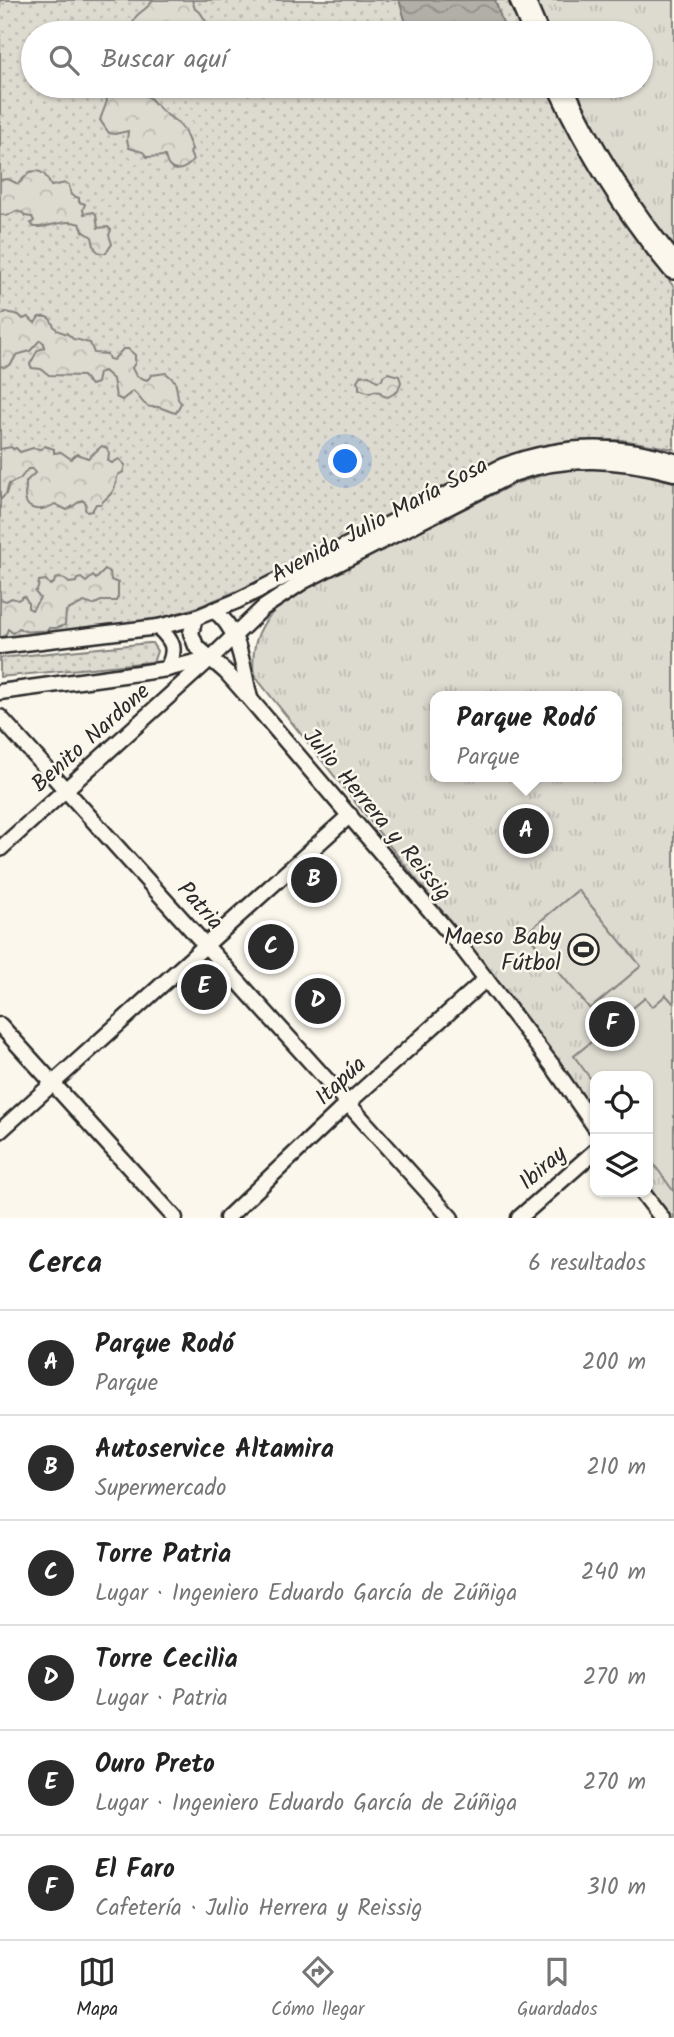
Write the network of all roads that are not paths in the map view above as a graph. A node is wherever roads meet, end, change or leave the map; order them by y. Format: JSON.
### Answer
{"nodes":[{"id":1,"x":522,"y":0,"type":"edge"},
{"id":2,"x":531,"y":21,"type":"edge"},
{"id":3,"x":565,"y":98,"type":"edge"},
{"id":4,"x":674,"y":267,"type":"edge"},
{"id":5,"x":674,"y":461,"type":"edge"},
{"id":6,"x":674,"y":473,"type":"edge"},
{"id":7,"x":213,"y":610,"type":"junction"},
{"id":8,"x":194,"y":618,"type":"junction"},
{"id":9,"x":158,"y":627,"type":"junction"},
{"id":10,"x":235,"y":635,"type":"junction"},
{"id":11,"x":0,"y":646,"type":"edge"},
{"id":12,"x":211,"y":658,"type":"junction"},
{"id":13,"x":167,"y":670,"type":"junction"},
{"id":14,"x":0,"y":692,"type":"edge"},
{"id":15,"x":250,"y":699,"type":"junction"},
{"id":16,"x":0,"y":717,"type":"edge"},
{"id":17,"x":66,"y":789,"type":"junction"},
{"id":18,"x":350,"y":815,"type":"junction"},
{"id":19,"x":0,"y":849,"type":"edge"},
{"id":20,"x":207,"y":946,"type":"junction"},
{"id":21,"x":486,"y":979,"type":"junction"},
{"id":22,"x":0,"y":1025,"type":"edge"},
{"id":23,"x":53,"y":1083,"type":"junction"},
{"id":24,"x":348,"y":1103,"type":"junction"},
{"id":25,"x":590,"y":1120,"type":"edge"},
{"id":26,"x":0,"y":1131,"type":"edge"},
{"id":27,"x":590,"y":1155,"type":"edge"},
{"id":28,"x":646,"y":1197,"type":"edge"},
{"id":29,"x":175,"y":1218,"type":"edge"},
{"id":30,"x":228,"y":1218,"type":"edge"},
{"id":31,"x":451,"y":1218,"type":"edge"},
{"id":32,"x":519,"y":1218,"type":"edge"},
{"id":33,"x":662,"y":1218,"type":"edge"}],
"edges":[{"from":1,"to":2,"type":"main road"},
{"from":3,"to":4,"type":"main road"},
{"from":5,"to":7,"type":"street","name":"Avenida Julio María Sosa"},
{"from":6,"to":10,"type":"street","name":"Avenida Julio María Sosa"},
{"from":7,"to":8,"type":"street","name":"Avenida Julio María Sosa"},
{"from":7,"to":10,"type":"street","name":"Julio Herrera y Reissig"},
{"from":8,"to":9,"type":"street","name":"Avenida Julio María Sosa"},
{"from":8,"to":12,"type":"street","name":"Julio Herrera y Reissig"},
{"from":9,"to":11,"type":"street","name":"Avenida Julio María Sosa"},
{"from":9,"to":13,"type":"street"},
{"from":10,"to":12,"type":"street","name":"Avenida Julio María Sosa"},
{"from":10,"to":15,"type":"street","name":"Julio Herrera y Reissig"},
{"from":12,"to":13,"type":"street","name":"Avenida Julio María Sosa"},
{"from":12,"to":15,"type":"street","name":"Julio Herrera y Reissig"},
{"from":12,"to":17,"type":"street","name":"Benito Nardone"},
{"from":13,"to":14,"type":"street","name":"Avenida Julio María Sosa"},
{"from":15,"to":18,"type":"street","name":"Julio Herrera y Reissig"},
{"from":16,"to":17,"type":"street","name":"Patria"},
{"from":17,"to":19,"type":"street","name":"Benito Nardone"},
{"from":17,"to":20,"type":"street","name":"Patria"},
{"from":18,"to":20,"type":"street"},
{"from":18,"to":21,"type":"street","name":"Julio Herrera y Reissig"},
{"from":20,"to":23,"type":"street"},
{"from":20,"to":24,"type":"street","name":"Patria"},
{"from":21,"to":24,"type":"street","name":"Itapúa"},
{"from":21,"to":25,"type":"street","name":"Julio Herrera y Reissig"},
{"from":22,"to":23,"type":"street"},
{"from":23,"to":26,"type":"street"},
{"from":23,"to":29,"type":"street"},
{"from":24,"to":30,"type":"street","name":"Itapúa"},
{"from":24,"to":31,"type":"street","name":"Patria"},
{"from":27,"to":32,"type":"street","name":"Ibiray"},
{"from":28,"to":33,"type":"street"}]}
